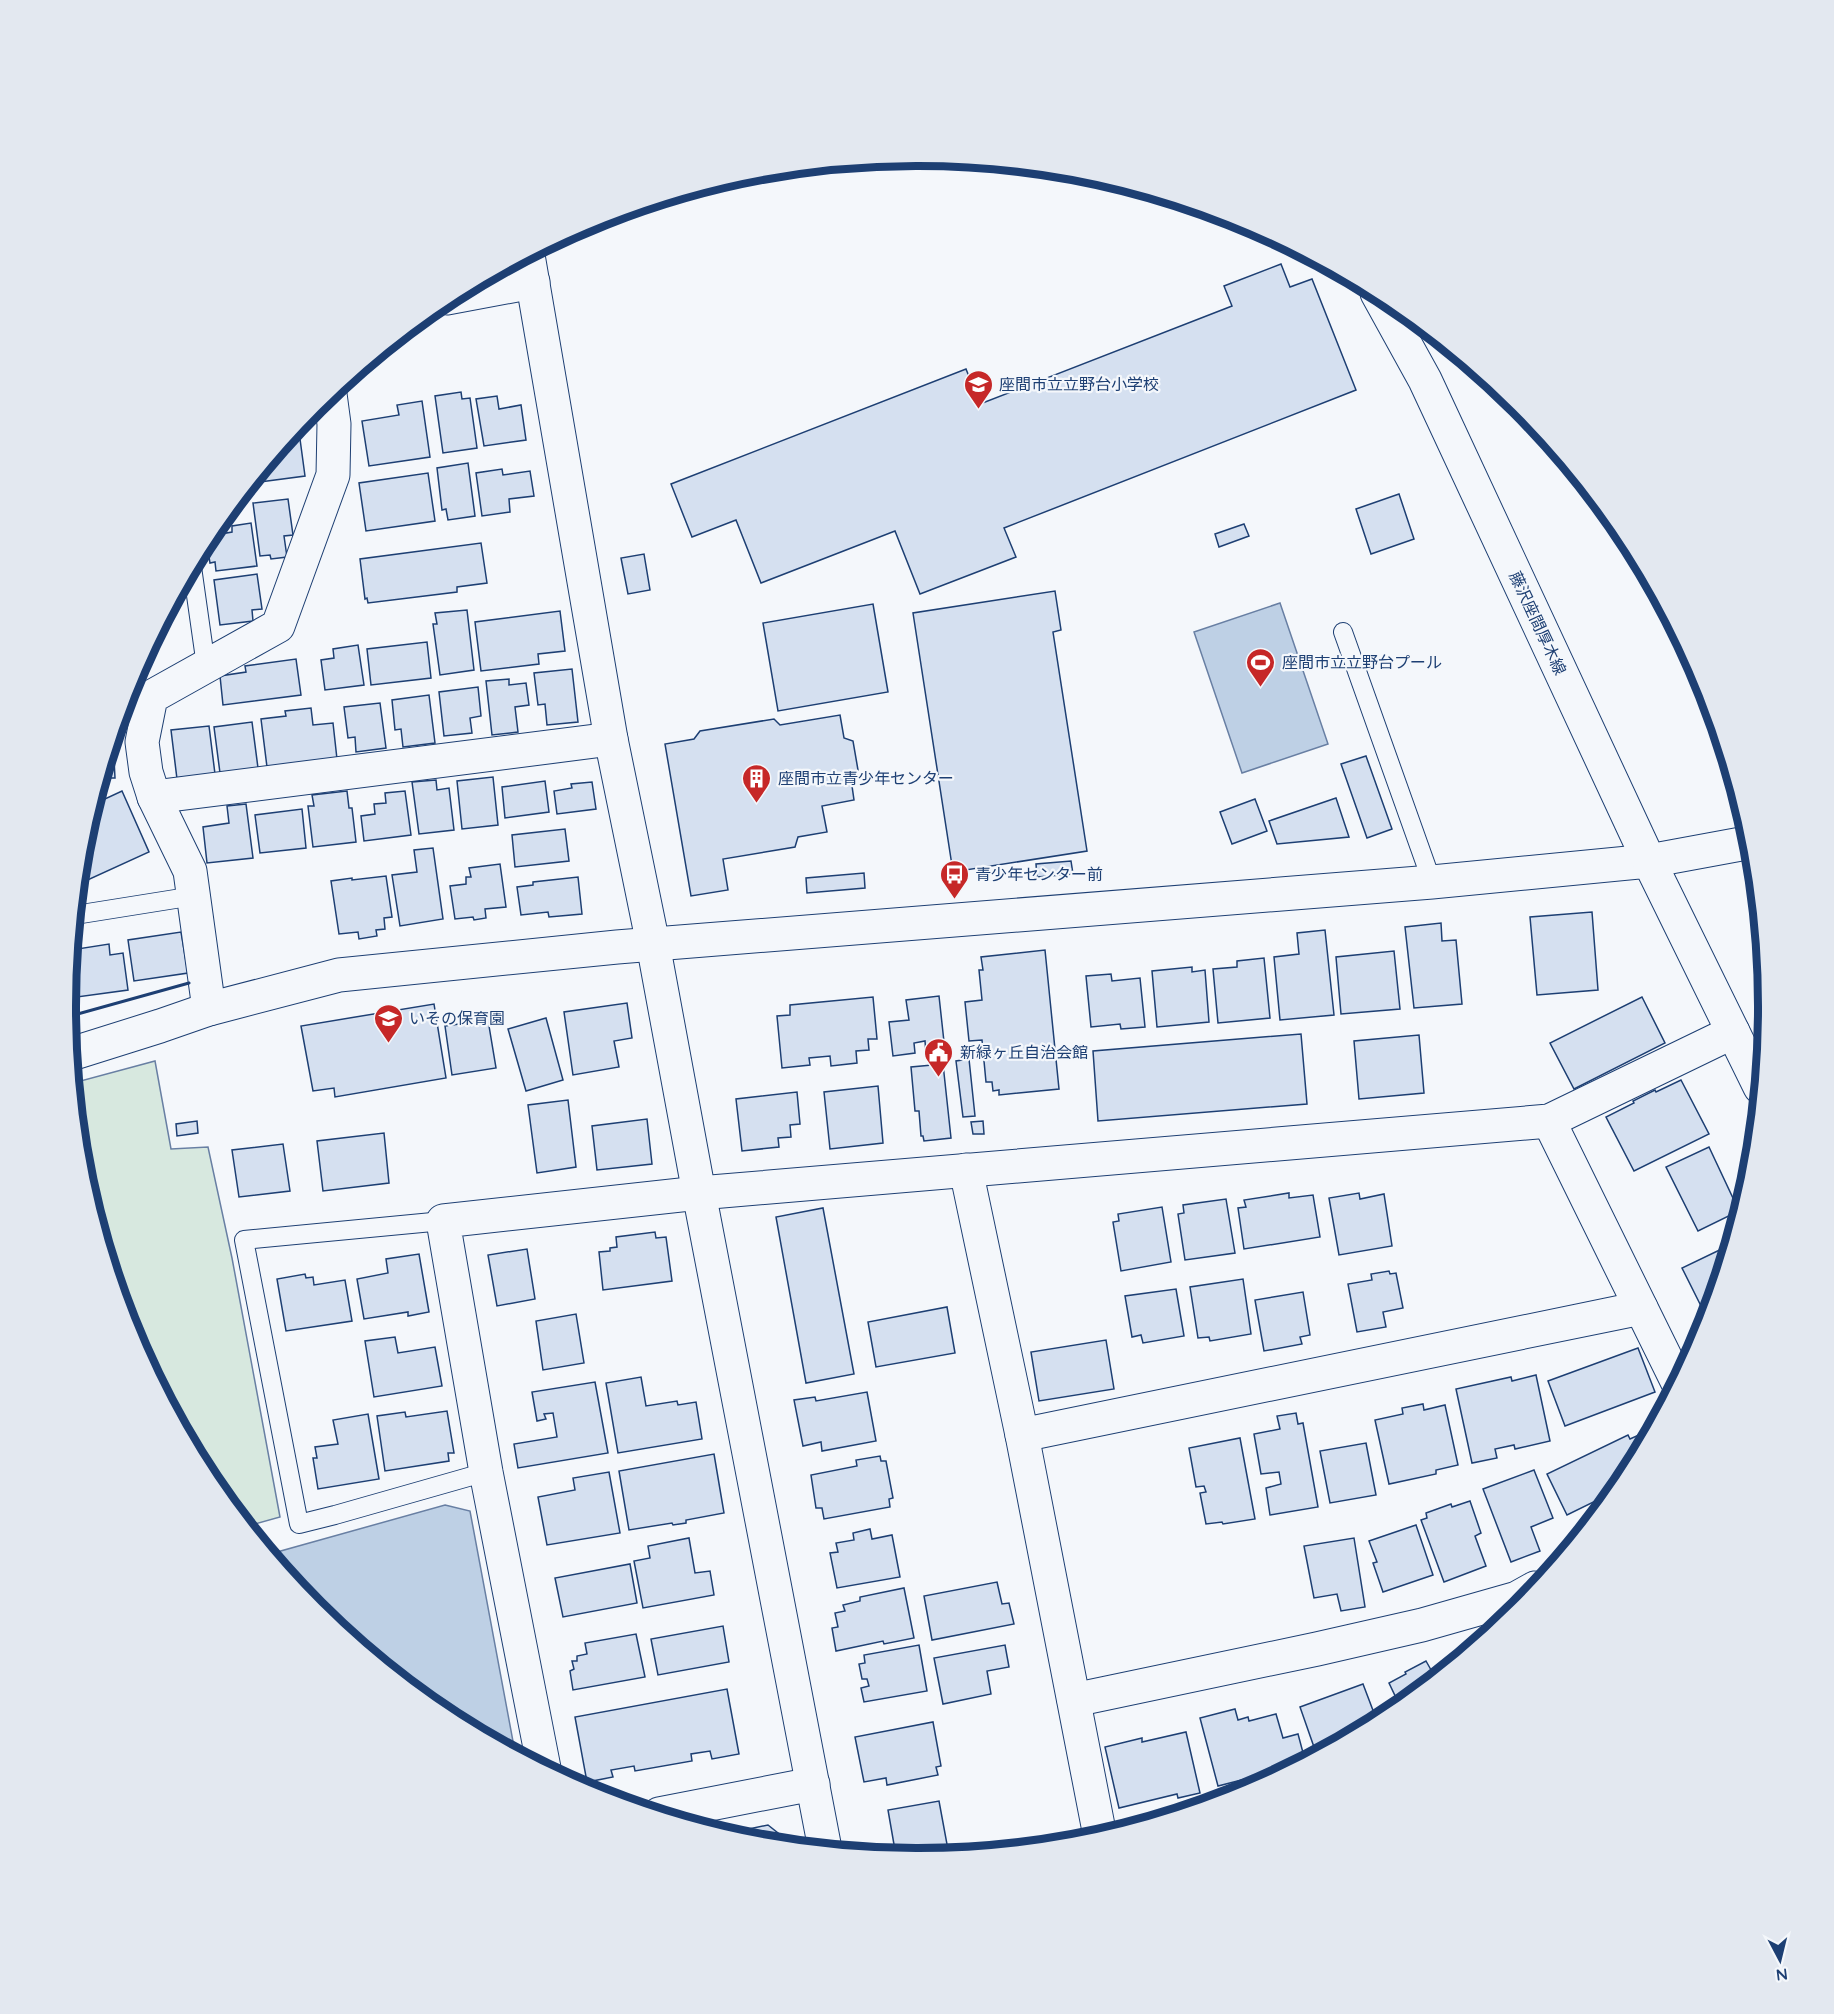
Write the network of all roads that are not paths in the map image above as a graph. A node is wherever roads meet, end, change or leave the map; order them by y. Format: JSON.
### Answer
{"nodes":[{"id":1,"x":531,"y":268,"type":"edge"},
{"id":2,"x":493,"y":282,"type":"edge"},
{"id":3,"x":1386,"y":309,"type":"edge"},
{"id":4,"x":332,"y":405,"type":"edge"},
{"id":5,"x":194,"y":579,"type":"edge"},
{"id":6,"x":1343,"y":632,"type":"dead end"},
{"id":7,"x":206,"y":666,"type":"junction"},
{"id":8,"x":140,"y":693,"type":"edge"},
{"id":9,"x":611,"y":739,"type":"junction"},
{"id":10,"x":154,"y":797,"type":"junction"},
{"id":11,"x":1741,"y":844,"type":"edge"},
{"id":12,"x":1649,"y":861,"type":"junction"},
{"id":13,"x":1432,"y":882,"type":"junction"},
{"id":14,"x":195,"y":896,"type":"junction"},
{"id":15,"x":82,"y":914,"type":"edge"},
{"id":16,"x":653,"y":944,"type":"junction"},
{"id":17,"x":209,"y":1009,"type":"junction"},
{"id":18,"x":1733,"y":1032,"type":"junction"},
{"id":19,"x":78,"y":1052,"type":"edge"},
{"id":20,"x":1754,"y":1076,"type":"edge"},
{"id":21,"x":1549,"y":1121,"type":"junction"},
{"id":22,"x":966,"y":1170,"type":"junction"},
{"id":23,"x":699,"y":1193,"type":"junction"},
{"id":24,"x":443,"y":1221,"type":"junction"},
{"id":25,"x":1641,"y":1308,"type":"junction"},
{"id":26,"x":1673,"y":1374,"type":"edge"},
{"id":27,"x":1022,"y":1434,"type":"junction"},
{"id":28,"x":486,"y":1472,"type":"junction"},
{"id":29,"x":1512,"y":1600,"type":"edge"},
{"id":30,"x":1074,"y":1700,"type":"junction"},
{"id":31,"x":542,"y":1760,"type":"edge"},
{"id":32,"x":813,"y":1784,"type":"junction"},
{"id":33,"x":674,"y":1811,"type":"edge"},
{"id":34,"x":1098,"y":1827,"type":"edge"},
{"id":35,"x":824,"y":1842,"type":"edge"}],
"edges":[{"from":1,"to":2,"type":"street"},
{"from":1,"to":9,"type":"street"},
{"from":3,"to":12,"type":"street","name":"藤沢座間厚木線"},
{"from":4,"to":7,"type":"street"},
{"from":5,"to":7,"type":"lane"},
{"from":6,"to":13,"type":"lane"},
{"from":7,"to":8,"type":"street"},
{"from":8,"to":10,"type":"street"},
{"from":9,"to":10,"type":"street"},
{"from":9,"to":16,"type":"street"},
{"from":10,"to":14,"type":"street"},
{"from":11,"to":12,"type":"street"},
{"from":12,"to":13,"type":"street"},
{"from":12,"to":18,"type":"street","name":"藤沢座間厚木線"},
{"from":13,"to":16,"type":"street"},
{"from":14,"to":15,"type":"lane"},
{"from":14,"to":17,"type":"street"},
{"from":16,"to":17,"type":"street"},
{"from":16,"to":23,"type":"street"},
{"from":17,"to":19,"type":"street"},
{"from":18,"to":20,"type":"street","name":"藤沢座間厚木線"},
{"from":18,"to":21,"type":"street"},
{"from":21,"to":22,"type":"street"},
{"from":21,"to":25,"type":"street"},
{"from":22,"to":23,"type":"street"},
{"from":22,"to":27,"type":"street"},
{"from":23,"to":24,"type":"street"},
{"from":23,"to":32,"type":"street"},
{"from":24,"to":28,"type":"street"},
{"from":24,"to":28,"type":"lane"},
{"from":25,"to":26,"type":"street"},
{"from":25,"to":27,"type":"street"},
{"from":27,"to":30,"type":"street"},
{"from":28,"to":31,"type":"street"},
{"from":29,"to":30,"type":"street"},
{"from":30,"to":34,"type":"street"},
{"from":32,"to":33,"type":"street"},
{"from":32,"to":35,"type":"street"}]}
